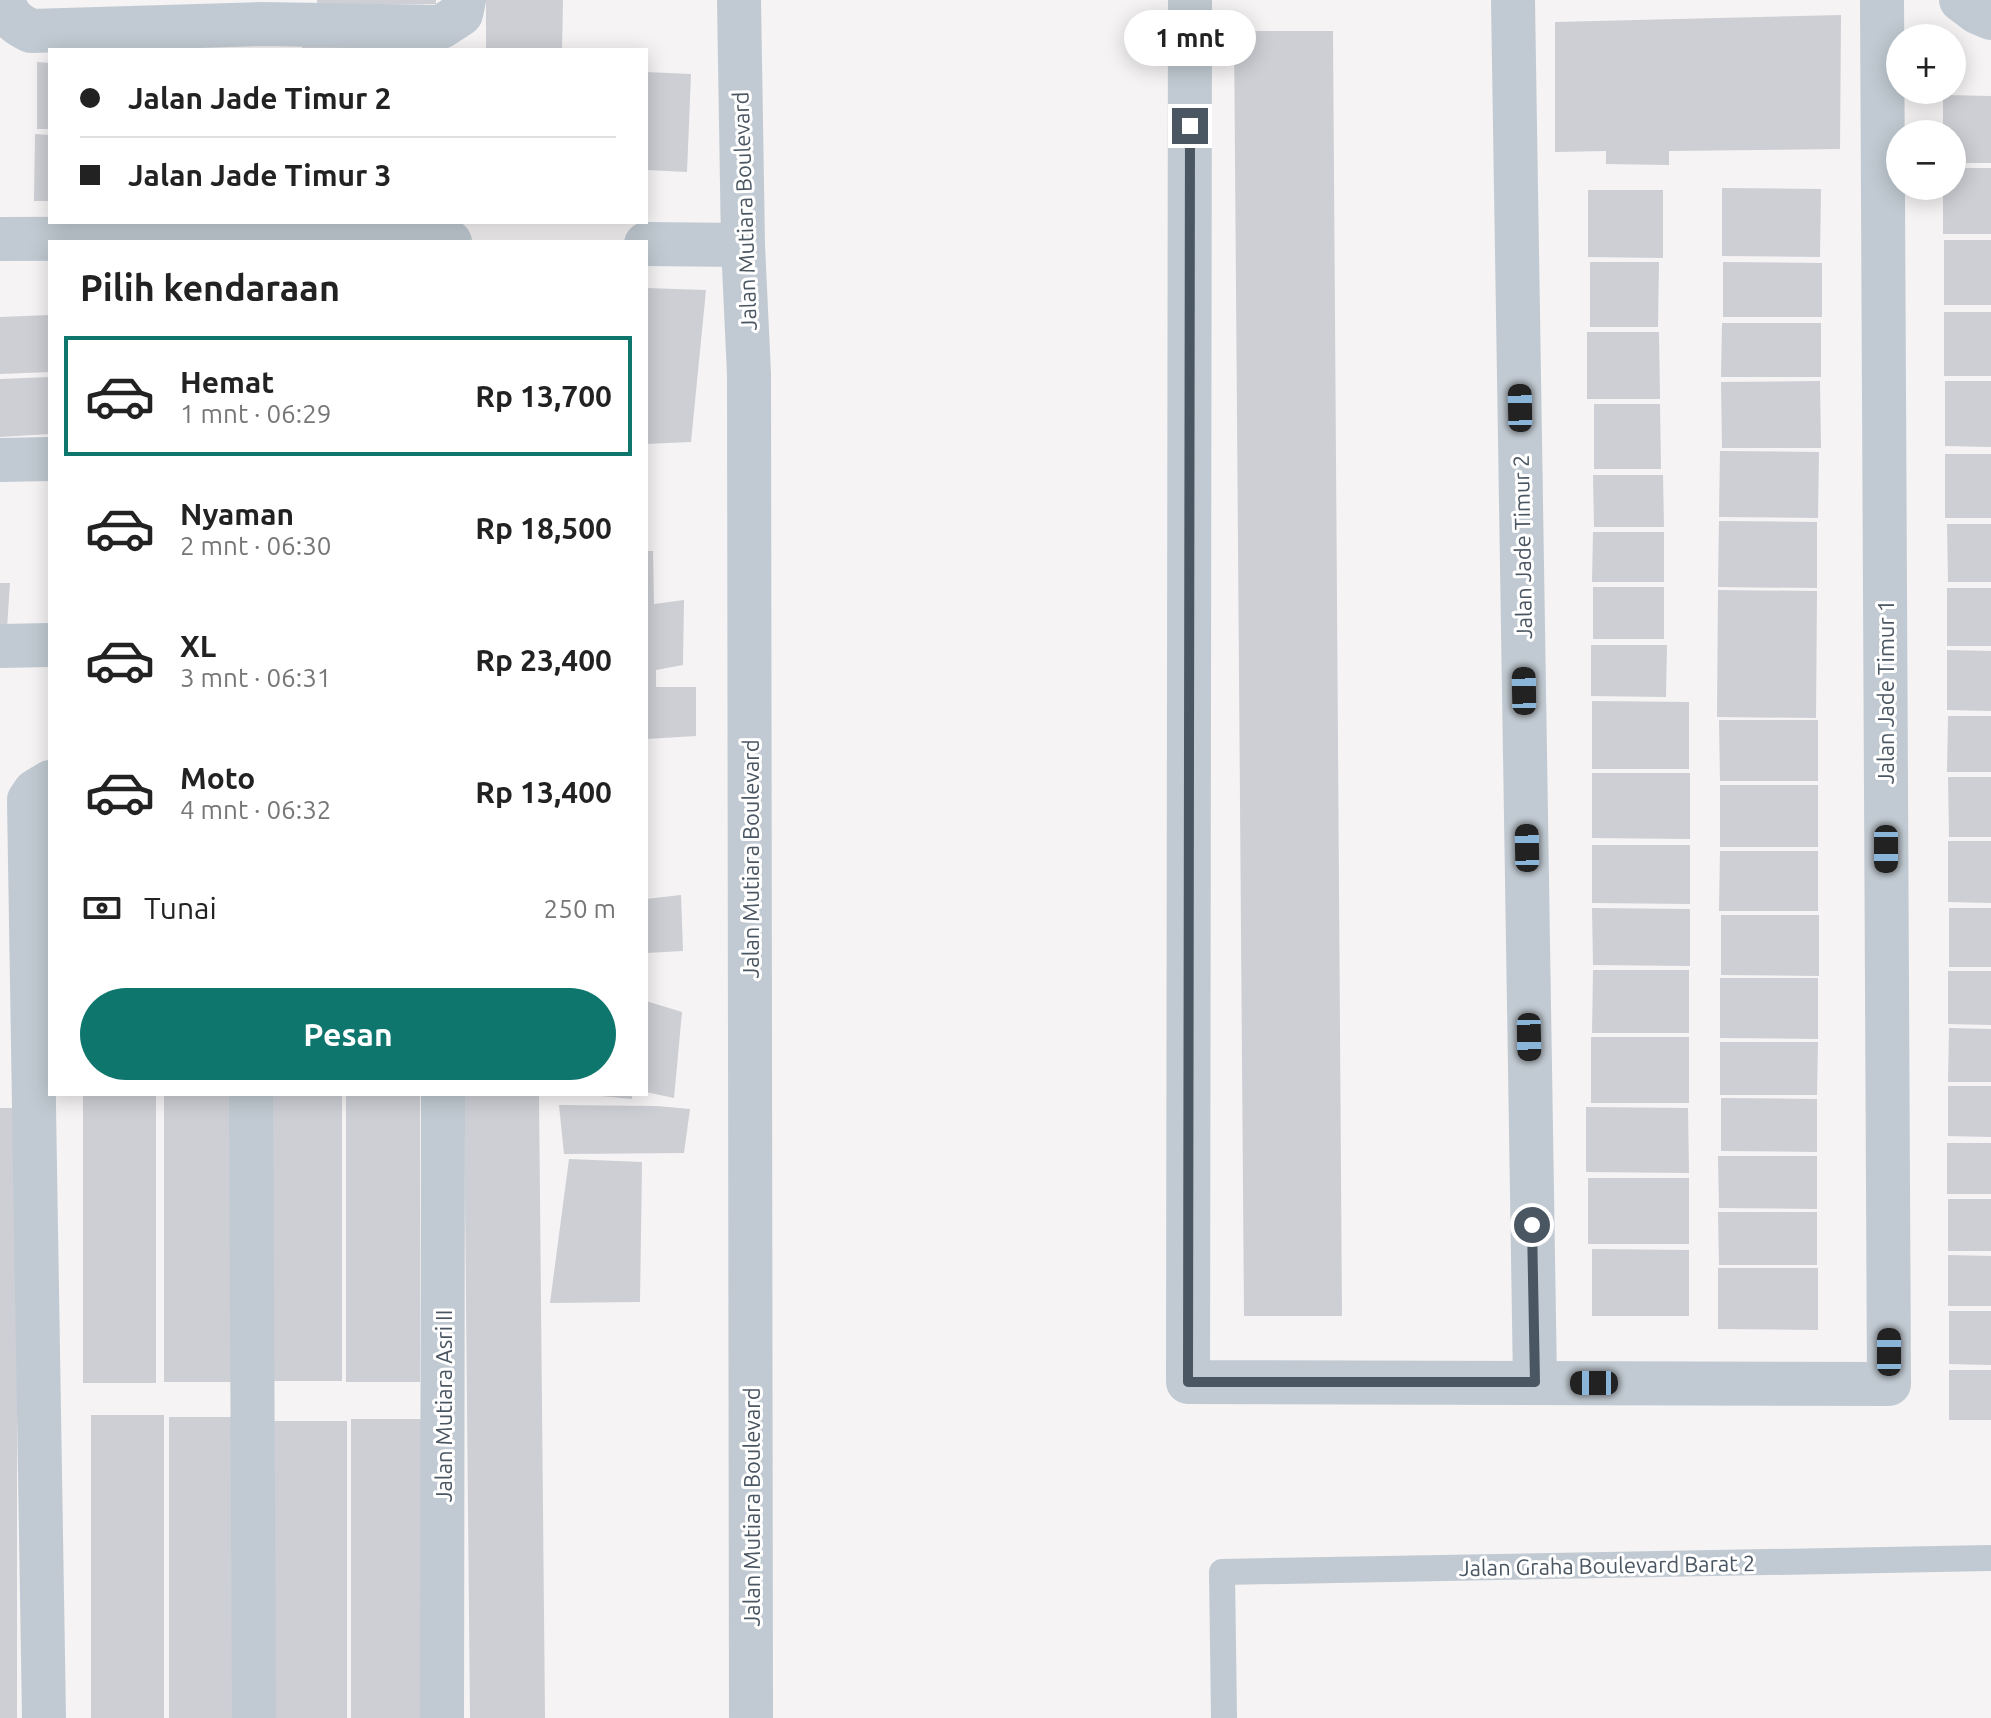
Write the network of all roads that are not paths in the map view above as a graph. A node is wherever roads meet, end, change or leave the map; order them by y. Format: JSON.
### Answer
{"nodes":[{"id":1,"x":4,"y":0,"type":"edge"},
{"id":2,"x":739,"y":0,"type":"edge"},
{"id":3,"x":1190,"y":0,"type":"edge"},
{"id":4,"x":1513,"y":0,"type":"edge"},
{"id":5,"x":1882,"y":0,"type":"edge"},
{"id":6,"x":1961,"y":0,"type":"edge"},
{"id":7,"x":452,"y":14,"type":"edge"},
{"id":8,"x":1991,"y":18,"type":"edge"},
{"id":9,"x":261,"y":37,"type":"edge"},
{"id":10,"x":265,"y":234,"type":"edge"},
{"id":11,"x":0,"y":239,"type":"edge"},
{"id":12,"x":404,"y":240,"type":"edge"},
{"id":13,"x":648,"y":244,"type":"edge"},
{"id":14,"x":743,"y":245,"type":"junction"},
{"id":15,"x":48,"y":459,"type":"edge"},
{"id":16,"x":0,"y":460,"type":"edge"},
{"id":17,"x":48,"y":645,"type":"edge"},
{"id":18,"x":0,"y":646,"type":"edge"},
{"id":19,"x":48,"y":783,"type":"edge"},
{"id":20,"x":30,"y":838,"type":"junction"},
{"id":21,"x":0,"y":869,"type":"edge"},
{"id":22,"x":251,"y":1096,"type":"edge"},
{"id":23,"x":443,"y":1096,"type":"edge"},
{"id":24,"x":1535,"y":1382,"type":"junction"},
{"id":25,"x":1991,"y":1558,"type":"edge"},
{"id":26,"x":44,"y":1718,"type":"edge"},
{"id":27,"x":254,"y":1718,"type":"edge"},
{"id":28,"x":442,"y":1718,"type":"edge"},
{"id":29,"x":751,"y":1718,"type":"edge"},
{"id":30,"x":1224,"y":1718,"type":"edge"}],
"edges":[{"from":1,"to":9,"type":"street"},
{"from":2,"to":14,"type":"street","name":"Jalan Mutiara Boulevard"},
{"from":3,"to":24,"type":"street"},
{"from":4,"to":24,"type":"street","name":"Jalan Jade Timur 2"},
{"from":5,"to":24,"type":"street","name":"Jalan Jade Timur 1"},
{"from":6,"to":8,"type":"street"},
{"from":7,"to":9,"type":"street"},
{"from":10,"to":11,"type":"street"},
{"from":10,"to":12,"type":"street"},
{"from":13,"to":14,"type":"street"},
{"from":14,"to":29,"type":"street","name":"Jalan Mutiara Boulevard"},
{"from":15,"to":16,"type":"street"},
{"from":17,"to":18,"type":"street"},
{"from":19,"to":20,"type":"street"},
{"from":20,"to":21,"type":"street"},
{"from":20,"to":26,"type":"street"},
{"from":22,"to":27,"type":"street"},
{"from":23,"to":28,"type":"street","name":"Jalan Mutiara Asri II"},
{"from":25,"to":30,"type":"lane","name":"Jalan Graha Boulevard Barat 2"}]}
